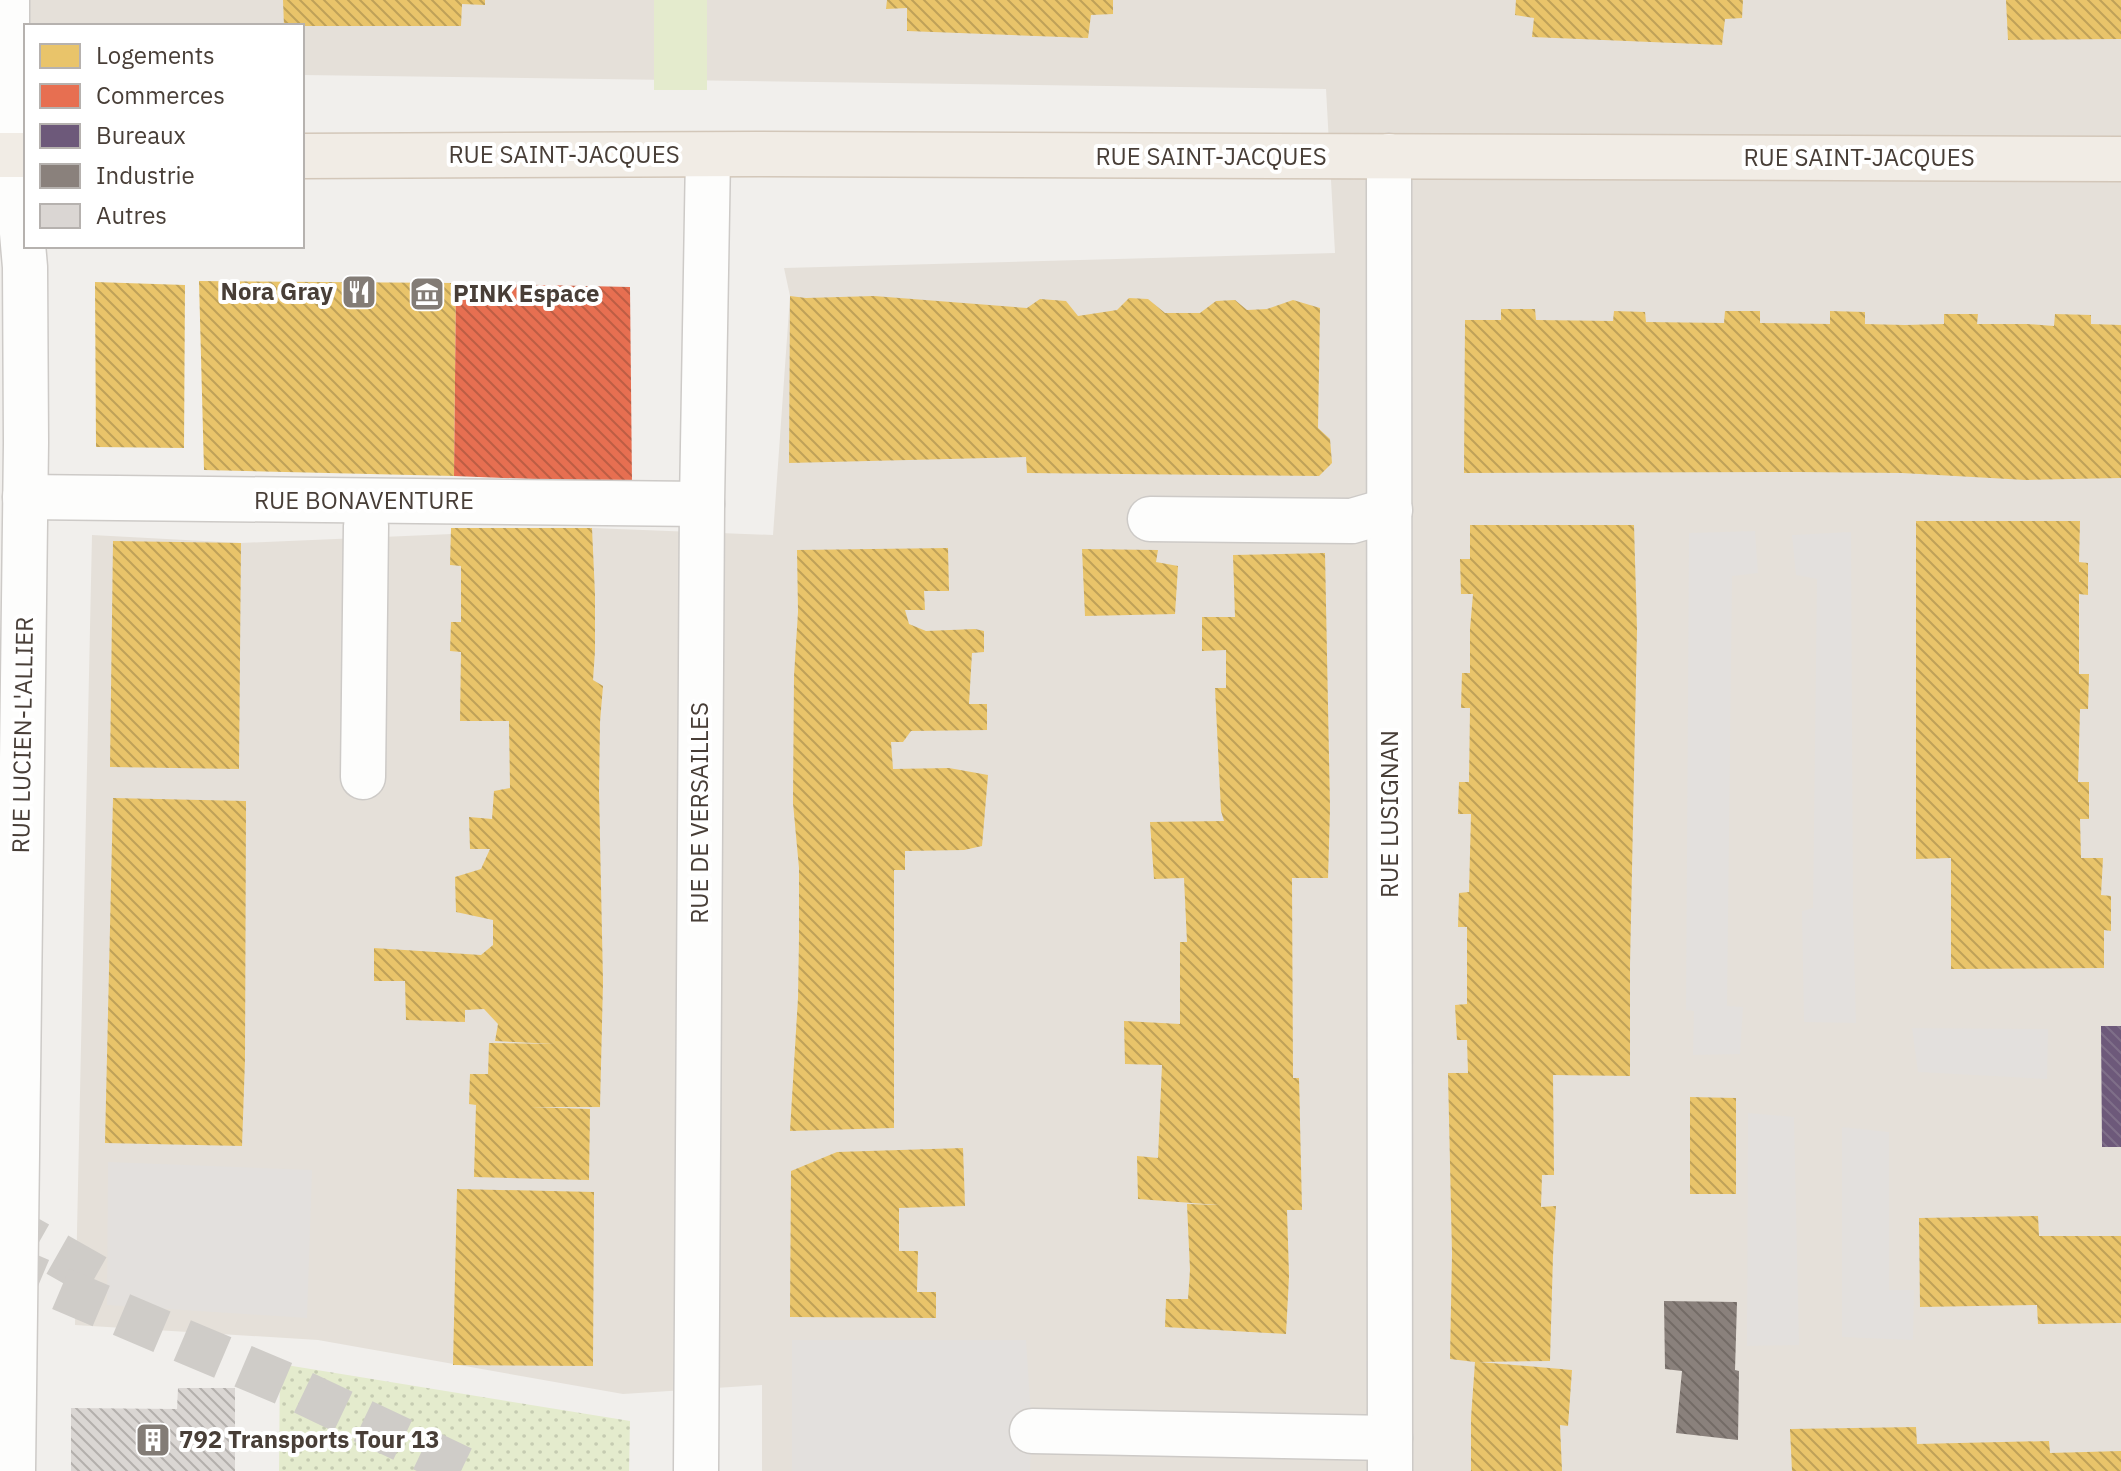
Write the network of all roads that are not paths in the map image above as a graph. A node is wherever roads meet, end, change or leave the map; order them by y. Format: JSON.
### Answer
{"nodes":[{"id":1,"x":7,"y":0,"type":"edge"},
{"id":2,"x":13,"y":155,"type":"edge"},
{"id":3,"x":708,"y":155,"type":"junction"},
{"id":4,"x":304,"y":156,"type":"edge"},
{"id":5,"x":1389,"y":156,"type":"junction"},
{"id":6,"x":2121,"y":159,"type":"edge"},
{"id":7,"x":13,"y":443,"type":"edge"},
{"id":8,"x":25,"y":497,"type":"junction"},
{"id":9,"x":702,"y":504,"type":"junction"},
{"id":10,"x":1390,"y":510,"type":"junction"},
{"id":11,"x":1150,"y":519,"type":"dead end"},
{"id":12,"x":366,"y":526,"type":"dead end"},
{"id":13,"x":363,"y":777,"type":"dead end"},
{"id":14,"x":8,"y":1219,"type":"edge"},
{"id":15,"x":1032,"y":1431,"type":"dead end"},
{"id":16,"x":1390,"y":1455,"type":"edge"},
{"id":17,"x":13,"y":1471,"type":"edge"},
{"id":18,"x":696,"y":1471,"type":"edge"}],
"edges":[{"from":1,"to":2,"type":"street","name":"RUE LUCIEN-L'ALLIER"},
{"from":2,"to":7,"type":"street","name":"RUE LUCIEN-L'ALLIER"},
{"from":3,"to":4,"type":"main road","name":"RUE SAINT-JACQUES"},
{"from":3,"to":5,"type":"main road","name":"RUE SAINT-JACQUES"},
{"from":3,"to":9,"type":"street","name":"RUE DE VERSAILLES"},
{"from":5,"to":6,"type":"main road","name":"RUE SAINT-JACQUES"},
{"from":5,"to":10,"type":"street","name":"RUE LUSIGNAN"},
{"from":7,"to":8,"type":"street","name":"RUE LUCIEN-L'ALLIER"},
{"from":8,"to":9,"type":"street","name":"RUE BONAVENTURE"},
{"from":8,"to":14,"type":"street","name":"RUE LUCIEN-L'ALLIER"},
{"from":9,"to":18,"type":"street","name":"RUE DE VERSAILLES"},
{"from":10,"to":11,"type":"street"},
{"from":10,"to":16,"type":"street","name":"RUE LUSIGNAN"},
{"from":12,"to":13,"type":"street"},
{"from":14,"to":17,"type":"street","name":"RUE LUCIEN-L'ALLIER"},
{"from":15,"to":16,"type":"street"}]}
